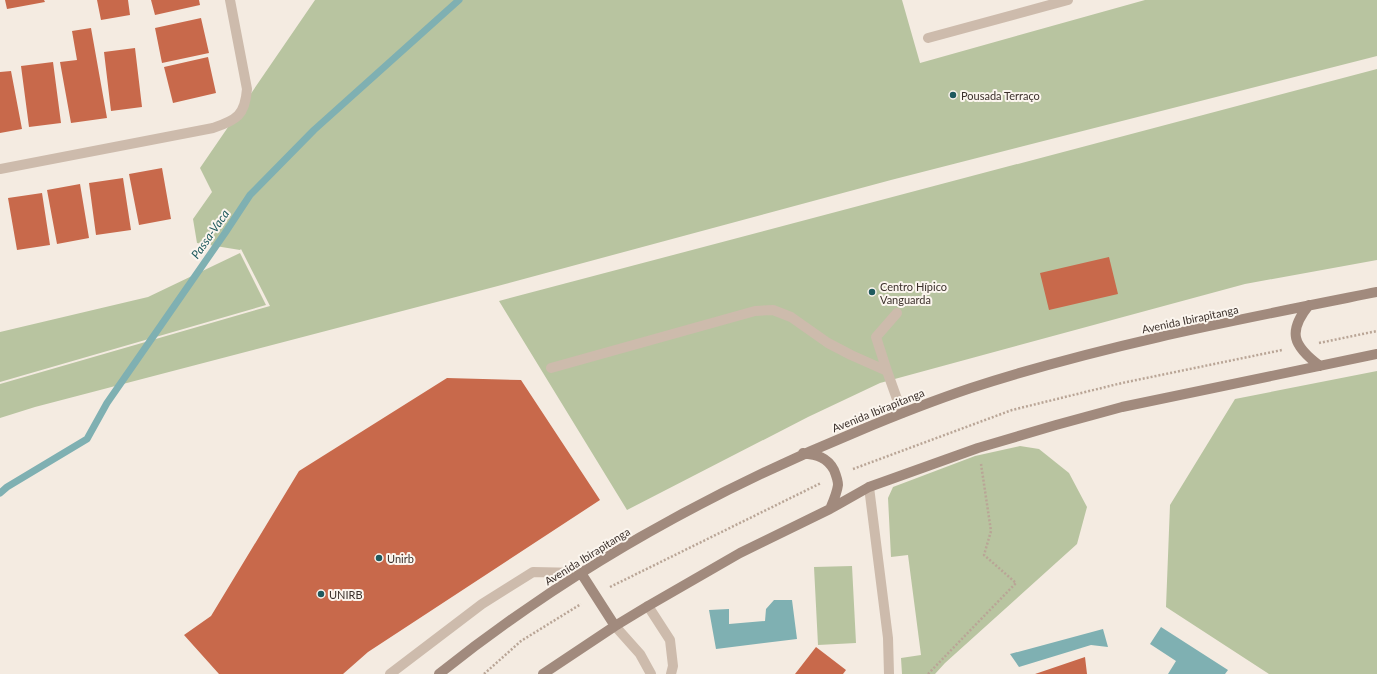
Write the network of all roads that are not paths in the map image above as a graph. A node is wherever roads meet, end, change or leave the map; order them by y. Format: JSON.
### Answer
{"nodes":[{"id":1,"x":230,"y":0,"type":"edge"},
{"id":2,"x":1068,"y":0,"type":"edge"},
{"id":3,"x":928,"y":38,"type":"dead end"},
{"id":4,"x":0,"y":169,"type":"edge"},
{"id":5,"x":1377,"y":292,"type":"edge"},
{"id":6,"x":1309,"y":305,"type":"junction"},
{"id":7,"x":897,"y":313,"type":"dead end"},
{"id":8,"x":1377,"y":354,"type":"edge"},
{"id":9,"x":1320,"y":366,"type":"junction"},
{"id":10,"x":551,"y":368,"type":"dead end"},
{"id":11,"x":887,"y":371,"type":"junction"},
{"id":12,"x":902,"y":413,"type":"junction"},
{"id":13,"x":803,"y":453,"type":"junction"},
{"id":14,"x":869,"y":487,"type":"junction"},
{"id":15,"x":830,"y":509,"type":"junction"},
{"id":16,"x":581,"y":573,"type":"junction"},
{"id":17,"x":648,"y":606,"type":"junction"},
{"id":18,"x":615,"y":626,"type":"junction"},
{"id":19,"x":390,"y":674,"type":"edge"},
{"id":20,"x":439,"y":674,"type":"edge"},
{"id":21,"x":543,"y":674,"type":"edge"},
{"id":22,"x":651,"y":674,"type":"edge"},
{"id":23,"x":671,"y":674,"type":"edge"},
{"id":24,"x":889,"y":674,"type":"edge"}],
"edges":[{"from":1,"to":4,"type":"street"},
{"from":2,"to":3,"type":"street"},
{"from":5,"to":6,"type":"main road","name":"Avenida Ibirapitanga"},
{"from":6,"to":9,"type":"main road"},
{"from":6,"to":12,"type":"main road","name":"Avenida Ibirapitanga"},
{"from":7,"to":11,"type":"street"},
{"from":8,"to":9,"type":"main road"},
{"from":9,"to":14,"type":"main road"},
{"from":10,"to":11,"type":"street"},
{"from":11,"to":12,"type":"street"},
{"from":12,"to":13,"type":"main road","name":"Avenida Ibirapitanga"},
{"from":13,"to":15,"type":"main road"},
{"from":13,"to":16,"type":"main road","name":"Avenida Ibirapitanga"},
{"from":14,"to":15,"type":"main road"},
{"from":14,"to":24,"type":"street"},
{"from":15,"to":17,"type":"main road"},
{"from":16,"to":18,"type":"main road"},
{"from":16,"to":19,"type":"street"},
{"from":16,"to":20,"type":"main road","name":"Avenida Ibirapitanga"},
{"from":17,"to":18,"type":"main road"},
{"from":17,"to":23,"type":"street"},
{"from":18,"to":21,"type":"main road"},
{"from":18,"to":22,"type":"street"}]}
